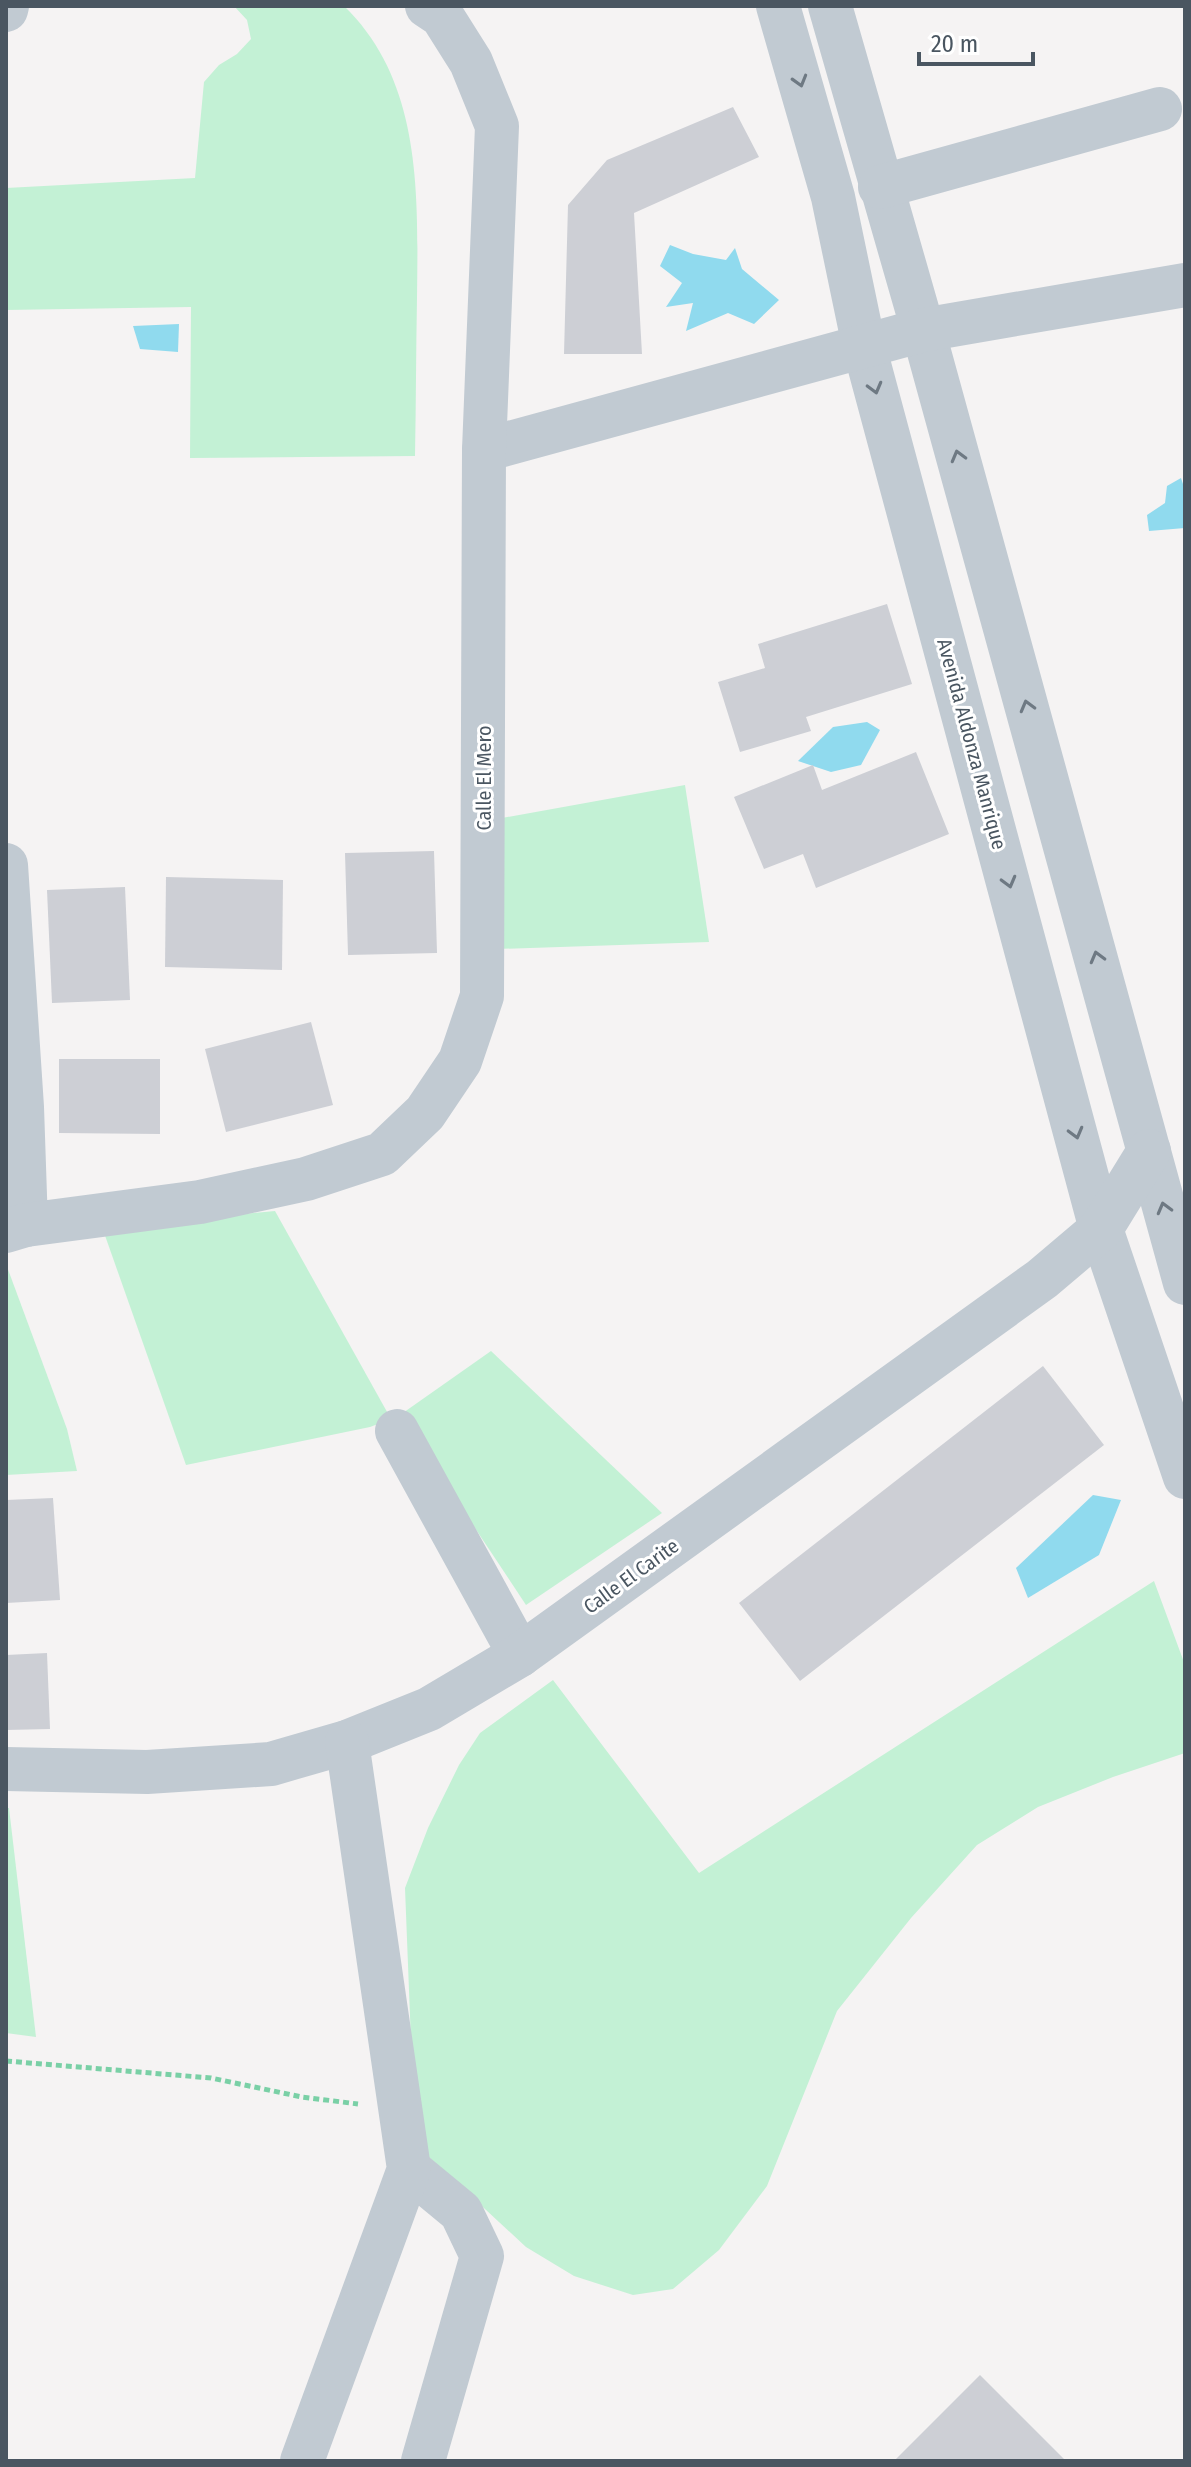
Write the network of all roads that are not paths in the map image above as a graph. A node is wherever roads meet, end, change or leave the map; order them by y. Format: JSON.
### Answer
{"nodes":[{"id":1,"x":427,"y":6,"type":"edge"},
{"id":2,"x":778,"y":6,"type":"edge"},
{"id":3,"x":830,"y":6,"type":"edge"},
{"id":4,"x":1160,"y":109,"type":"dead end"},
{"id":5,"x":880,"y":187,"type":"junction"},
{"id":6,"x":1185,"y":285,"type":"edge"},
{"id":7,"x":923,"y":330,"type":"junction"},
{"id":8,"x":864,"y":346,"type":"junction"},
{"id":9,"x":484,"y":450,"type":"junction"},
{"id":10,"x":6,"y":865,"type":"edge"},
{"id":11,"x":14,"y":1107,"type":"edge"},
{"id":12,"x":1149,"y":1151,"type":"junction"},
{"id":13,"x":16,"y":1228,"type":"edge"},
{"id":14,"x":1101,"y":1229,"type":"junction"},
{"id":15,"x":1185,"y":1283,"type":"edge"},
{"id":16,"x":397,"y":1431,"type":"dead end"},
{"id":17,"x":1185,"y":1477,"type":"edge"},
{"id":18,"x":520,"y":1655,"type":"junction"},
{"id":19,"x":347,"y":1742,"type":"junction"},
{"id":20,"x":6,"y":1769,"type":"edge"},
{"id":21,"x":409,"y":2169,"type":"junction"},
{"id":22,"x":302,"y":2461,"type":"edge"},
{"id":23,"x":423,"y":2461,"type":"edge"}],
"edges":[{"from":1,"to":9,"type":"street","name":"Calle El Mero"},
{"from":2,"to":8,"type":"street","name":"Avenida Aldonza Manrique","one_way":true},
{"from":3,"to":5,"type":"street"},
{"from":4,"to":5,"type":"street"},
{"from":5,"to":7,"type":"street"},
{"from":6,"to":7,"type":"street"},
{"from":7,"to":8,"type":"street"},
{"from":12,"to":7,"type":"street","one_way":true},
{"from":8,"to":9,"type":"street"},
{"from":8,"to":14,"type":"street","name":"Avenida Aldonza Manrique","one_way":true},
{"from":9,"to":13,"type":"street","name":"Calle El Mero"},
{"from":10,"to":11,"type":"street"},
{"from":11,"to":13,"type":"street"},
{"from":12,"to":14,"type":"street","name":"Calle El Carite"},
{"from":15,"to":12,"type":"street","one_way":true},
{"from":14,"to":17,"type":"street","name":"Avenida Aldonza Manrique"},
{"from":14,"to":18,"type":"street","name":"Calle El Carite"},
{"from":16,"to":18,"type":"street"},
{"from":18,"to":19,"type":"street","name":"Calle El Carite"},
{"from":19,"to":20,"type":"street","name":"Calle El Carite"},
{"from":19,"to":21,"type":"street"},
{"from":21,"to":22,"type":"street"},
{"from":21,"to":23,"type":"street"}]}
